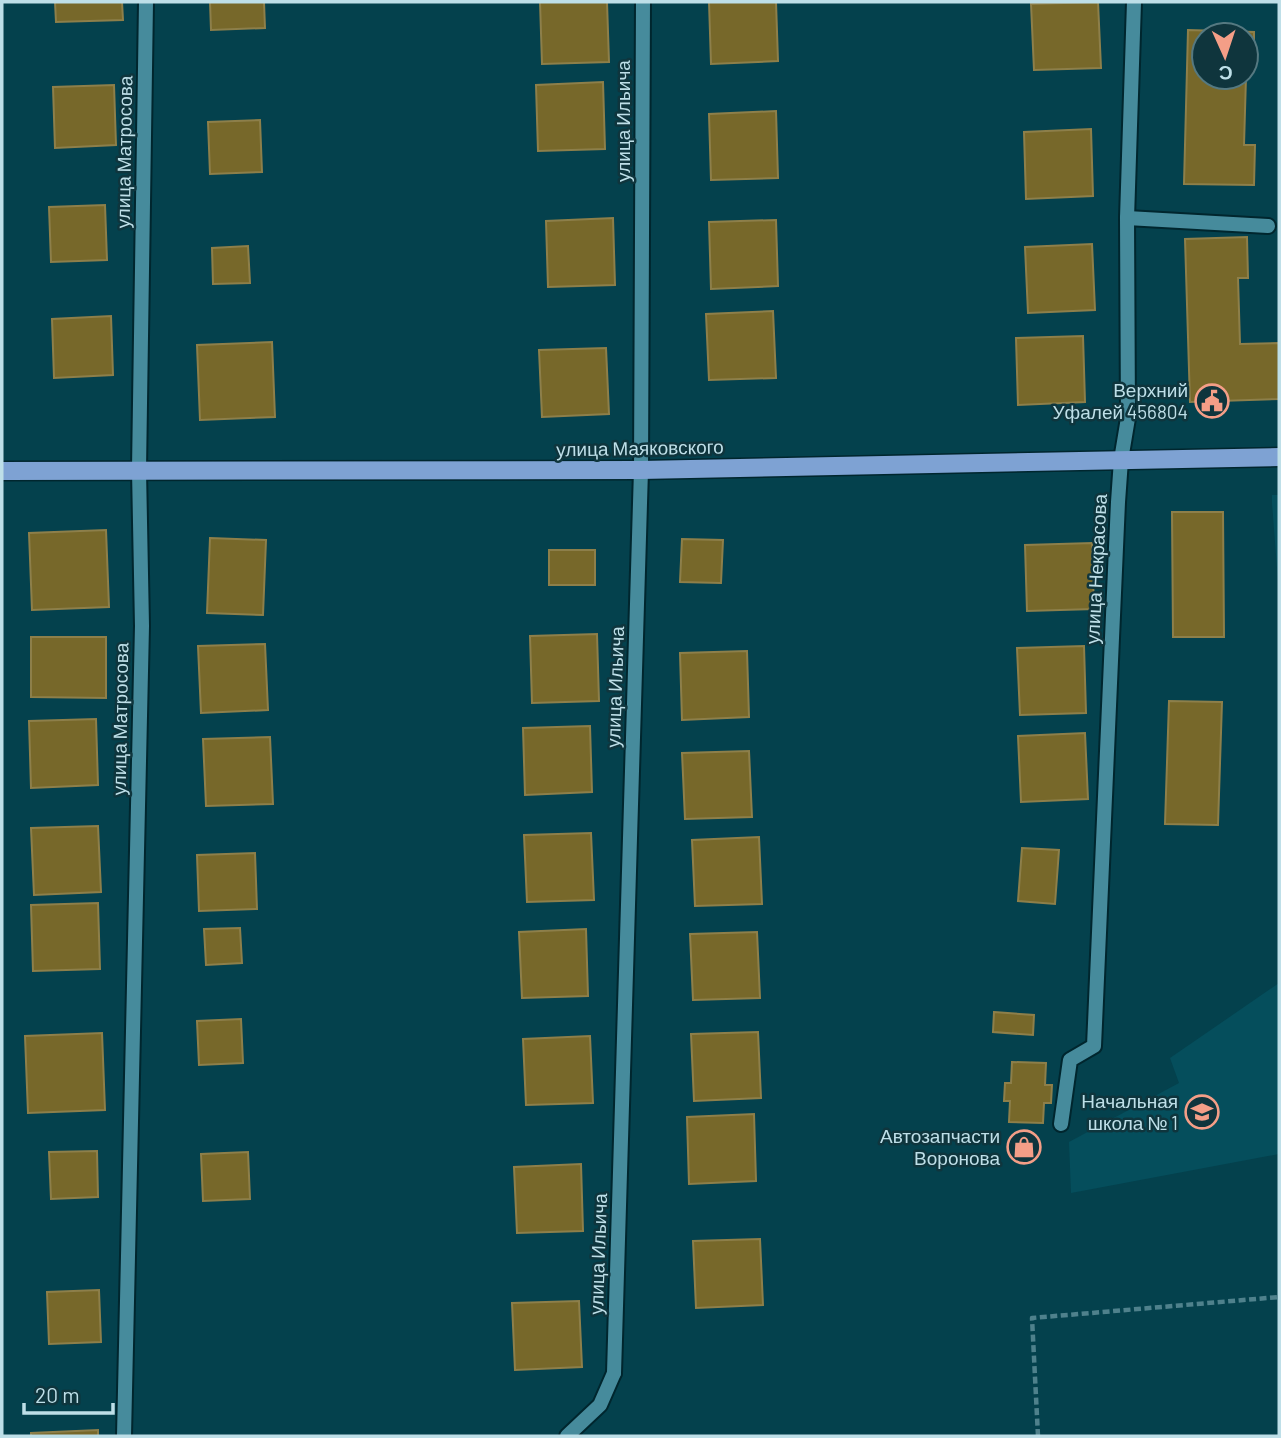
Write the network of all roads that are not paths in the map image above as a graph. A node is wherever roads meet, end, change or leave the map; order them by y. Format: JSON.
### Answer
{"nodes":[{"id":1,"x":146,"y":2,"type":"edge"},
{"id":2,"x":643,"y":2,"type":"edge"},
{"id":3,"x":1134,"y":2,"type":"edge"},
{"id":4,"x":1127,"y":218,"type":"junction"},
{"id":5,"x":1268,"y":226,"type":"dead end"},
{"id":6,"x":1279,"y":457,"type":"edge"},
{"id":7,"x":1121,"y":460,"type":"junction"},
{"id":8,"x":139,"y":470,"type":"junction"},
{"id":9,"x":640,"y":470,"type":"junction"},
{"id":10,"x":2,"y":471,"type":"edge"},
{"id":11,"x":1061,"y":1124,"type":"dead end"},
{"id":12,"x":124,"y":1436,"type":"edge"},
{"id":13,"x":567,"y":1436,"type":"edge"}],
"edges":[{"from":1,"to":8,"type":"street","name":"улица Матросова"},
{"from":2,"to":9,"type":"street","name":"улица Ильича"},
{"from":3,"to":4,"type":"street","name":"улица Некрасова"},
{"from":4,"to":5,"type":"street"},
{"from":4,"to":7,"type":"street","name":"улица Некрасова"},
{"from":6,"to":7,"type":"main road","name":"улица Маяковского"},
{"from":7,"to":9,"type":"main road","name":"улица Маяковского"},
{"from":7,"to":11,"type":"street","name":"улица Некрасова"},
{"from":8,"to":9,"type":"main road","name":"улица Маяковского"},
{"from":8,"to":10,"type":"main road","name":"улица Маяковского"},
{"from":8,"to":12,"type":"street","name":"улица Матросова"},
{"from":9,"to":13,"type":"street","name":"улица Ильича"}]}
